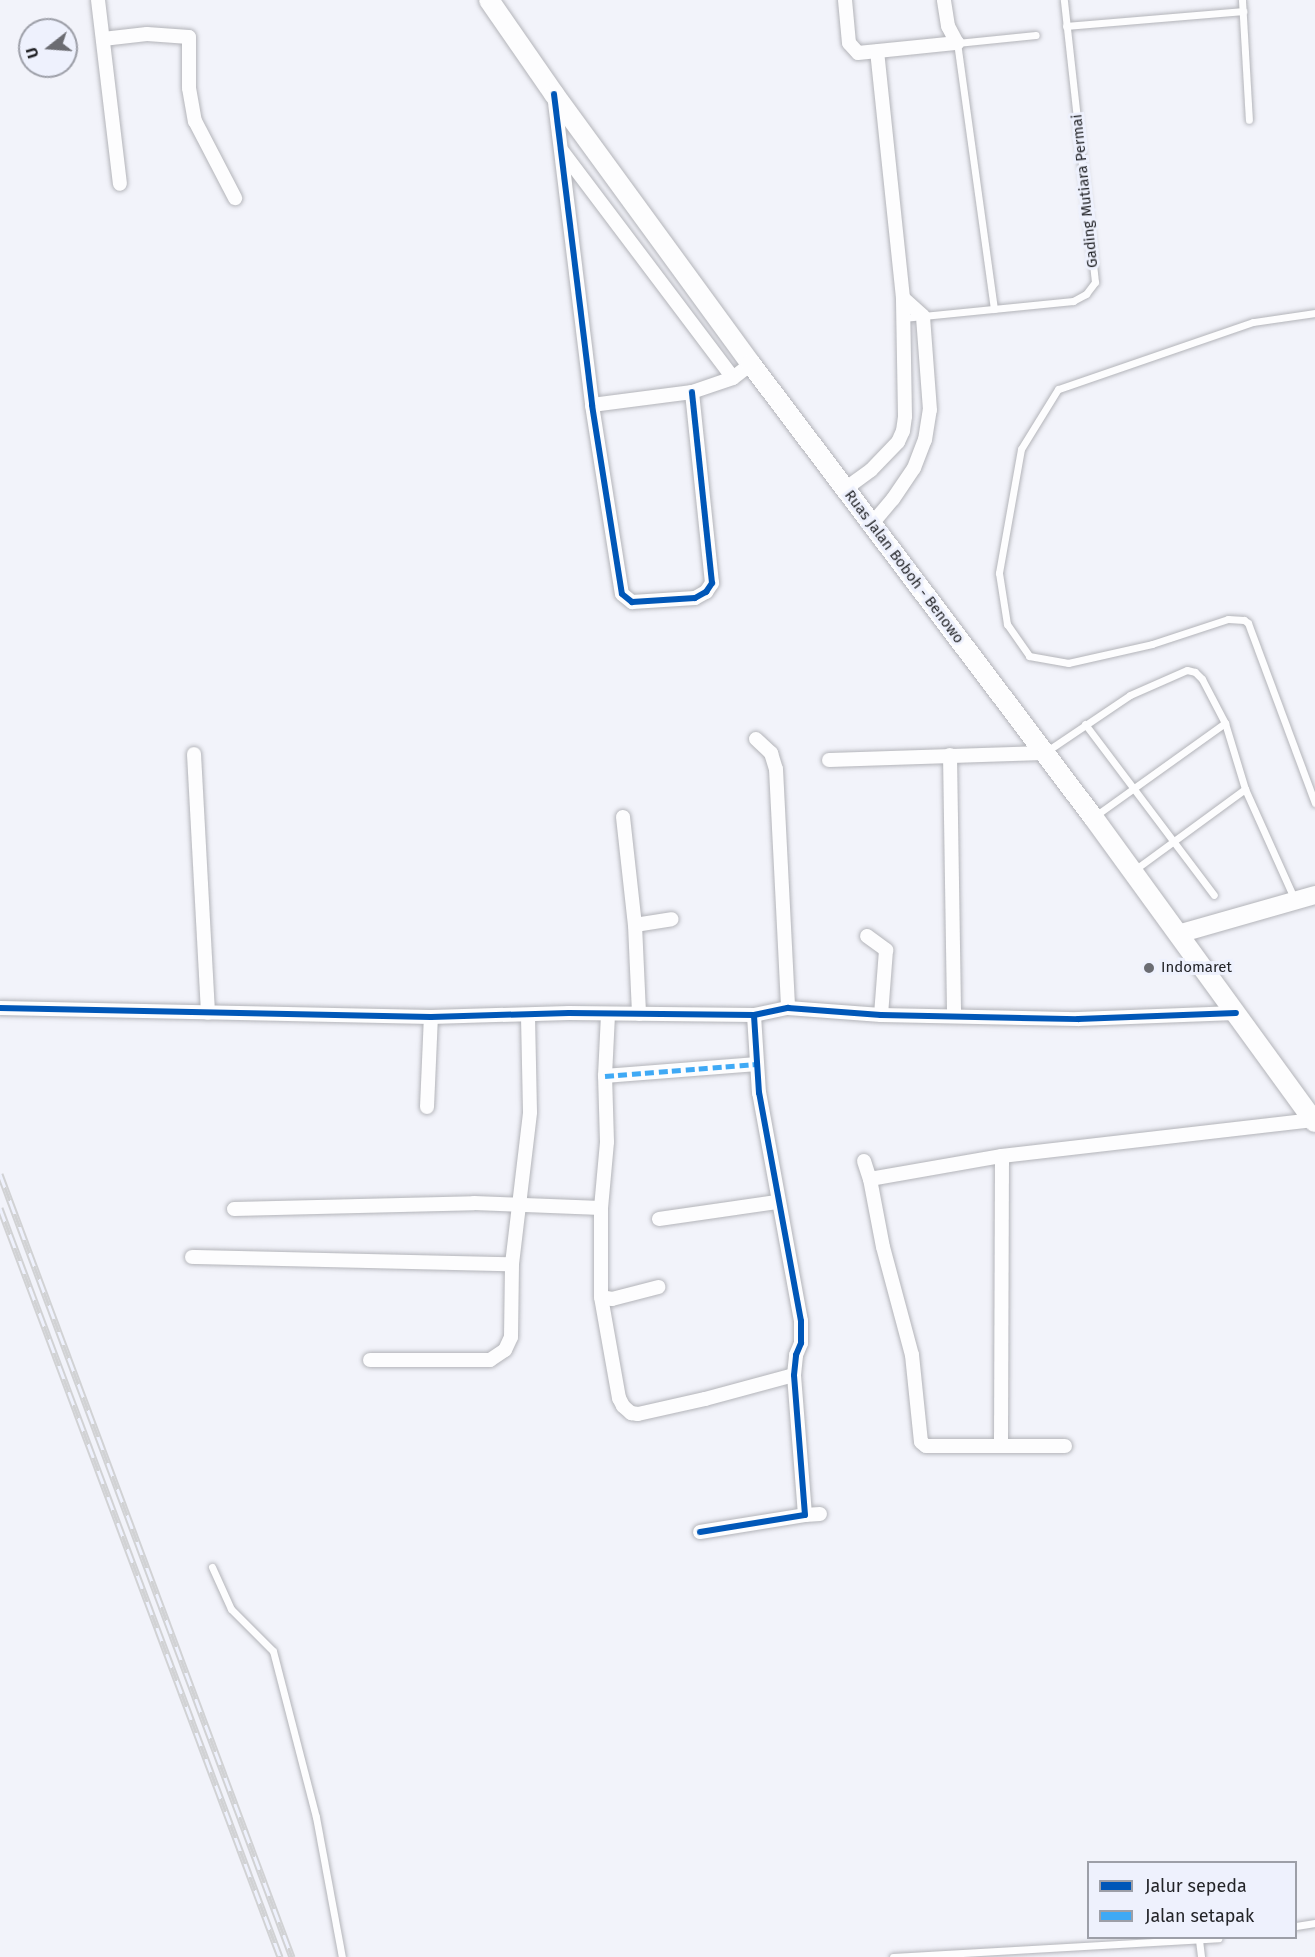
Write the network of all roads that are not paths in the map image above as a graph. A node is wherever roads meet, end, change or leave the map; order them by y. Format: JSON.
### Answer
{"nodes":[{"id":1,"x":98,"y":0,"type":"edge"},
{"id":2,"x":845,"y":0,"type":"edge"},
{"id":3,"x":944,"y":0,"type":"edge"},
{"id":4,"x":1064,"y":0,"type":"edge"},
{"id":5,"x":1242,"y":0,"type":"edge"},
{"id":6,"x":492,"y":5,"type":"edge"},
{"id":7,"x":1243,"y":11,"type":"junction"},
{"id":8,"x":1066,"y":26,"type":"junction"},
{"id":9,"x":1036,"y":35,"type":"dead end"},
{"id":10,"x":103,"y":39,"type":"junction"},
{"id":11,"x":957,"y":43,"type":"junction"},
{"id":12,"x":877,"y":51,"type":"junction"},
{"id":13,"x":554,"y":94,"type":"junction"},
{"id":14,"x":1249,"y":120,"type":"dead end"},
{"id":15,"x":561,"y":150,"type":"junction"},
{"id":16,"x":120,"y":184,"type":"dead end"},
{"id":17,"x":235,"y":198,"type":"dead end"},
{"id":18,"x":903,"y":298,"type":"junction"},
{"id":19,"x":994,"y":309,"type":"junction"},
{"id":20,"x":1315,"y":314,"type":"edge"},
{"id":21,"x":923,"y":316,"type":"junction"},
{"id":22,"x":903,"y":318,"type":"junction"},
{"id":23,"x":751,"y":364,"type":"junction"},
{"id":24,"x":733,"y":378,"type":"junction"},
{"id":25,"x":693,"y":392,"type":"junction"},
{"id":26,"x":592,"y":405,"type":"junction"},
{"id":27,"x":903,"y":431,"type":"junction"},
{"id":28,"x":925,"y":441,"type":"junction"},
{"id":29,"x":845,"y":489,"type":"junction"},
{"id":30,"x":871,"y":525,"type":"junction"},
{"id":31,"x":1225,"y":723,"type":"junction"},
{"id":32,"x":1084,"y":724,"type":"junction"},
{"id":33,"x":756,"y":739,"type":"dead end"},
{"id":34,"x":1044,"y":753,"type":"junction"},
{"id":35,"x":194,"y":754,"type":"dead end"},
{"id":36,"x":950,"y":754,"type":"junction"},
{"id":37,"x":829,"y":760,"type":"dead end"},
{"id":38,"x":1135,"y":787,"type":"junction"},
{"id":39,"x":1245,"y":789,"type":"junction"},
{"id":40,"x":1315,"y":803,"type":"edge"},
{"id":41,"x":623,"y":817,"type":"dead end"},
{"id":42,"x":1093,"y":817,"type":"junction"},
{"id":43,"x":1174,"y":840,"type":"junction"},
{"id":44,"x":1132,"y":871,"type":"junction"},
{"id":45,"x":1214,"y":895,"type":"dead end"},
{"id":46,"x":1315,"y":895,"type":"edge"},
{"id":47,"x":1295,"y":900,"type":"junction"},
{"id":48,"x":672,"y":919,"type":"dead end"},
{"id":49,"x":635,"y":925,"type":"junction"},
{"id":50,"x":1178,"y":934,"type":"junction"},
{"id":51,"x":867,"y":936,"type":"dead end"},
{"id":52,"x":0,"y":1008,"type":"edge"},
{"id":53,"x":788,"y":1008,"type":"junction"},
{"id":54,"x":208,"y":1013,"type":"junction"},
{"id":55,"x":1236,"y":1013,"type":"junction"},
{"id":56,"x":639,"y":1014,"type":"junction"},
{"id":57,"x":528,"y":1015,"type":"junction"},
{"id":58,"x":608,"y":1015,"type":"junction"},
{"id":59,"x":754,"y":1015,"type":"junction"},
{"id":60,"x":881,"y":1015,"type":"junction"},
{"id":61,"x":954,"y":1016,"type":"junction"},
{"id":62,"x":431,"y":1017,"type":"junction"},
{"id":63,"x":757,"y":1064,"type":"junction"},
{"id":64,"x":605,"y":1076,"type":"junction"},
{"id":65,"x":427,"y":1107,"type":"dead end"},
{"id":66,"x":1314,"y":1121,"type":"edge"},
{"id":67,"x":1002,"y":1156,"type":"junction"},
{"id":68,"x":864,"y":1161,"type":"dead end"},
{"id":69,"x":870,"y":1179,"type":"junction"},
{"id":70,"x":777,"y":1202,"type":"junction"},
{"id":71,"x":519,"y":1206,"type":"junction"},
{"id":72,"x":601,"y":1208,"type":"junction"},
{"id":73,"x":234,"y":1209,"type":"dead end"},
{"id":74,"x":659,"y":1219,"type":"dead end"},
{"id":75,"x":192,"y":1257,"type":"dead end"},
{"id":76,"x":513,"y":1264,"type":"junction"},
{"id":77,"x":658,"y":1287,"type":"dead end"},
{"id":78,"x":601,"y":1297,"type":"junction"},
{"id":79,"x":370,"y":1360,"type":"dead end"},
{"id":80,"x":794,"y":1375,"type":"junction"},
{"id":81,"x":1001,"y":1444,"type":"junction"},
{"id":82,"x":1065,"y":1446,"type":"dead end"},
{"id":83,"x":820,"y":1514,"type":"dead end"},
{"id":84,"x":805,"y":1515,"type":"junction"},
{"id":85,"x":700,"y":1532,"type":"dead end"},
{"id":86,"x":212,"y":1567,"type":"dead end"},
{"id":87,"x":1315,"y":1923,"type":"edge"},
{"id":88,"x":1297,"y":1926,"type":"edge"},
{"id":89,"x":1208,"y":1939,"type":"edge"},
{"id":90,"x":1199,"y":1940,"type":"junction"},
{"id":91,"x":342,"y":1957,"type":"edge"},
{"id":92,"x":893,"y":1957,"type":"edge"},
{"id":93,"x":903,"y":1957,"type":"edge"},
{"id":94,"x":1201,"y":1957,"type":"edge"}],
"edges":[{"from":1,"to":10,"type":"street"},
{"from":2,"to":12,"type":"street"},
{"from":3,"to":11,"type":"street"},
{"from":4,"to":8,"type":"lane"},
{"from":5,"to":7,"type":"lane"},
{"from":6,"to":13,"type":"main road","name":"Ruas Jalan Boboh - Benowo"},
{"from":7,"to":8,"type":"lane"},
{"from":7,"to":14,"type":"lane"},
{"from":8,"to":19,"type":"lane","name":"Gading Mutiara Permai"},
{"from":9,"to":11,"type":"lane"},
{"from":10,"to":16,"type":"street"},
{"from":10,"to":17,"type":"street"},
{"from":11,"to":12,"type":"street"},
{"from":11,"to":19,"type":"lane"},
{"from":12,"to":18,"type":"street"},
{"from":13,"to":15,"type":"street"},
{"from":13,"to":23,"type":"main road","name":"Ruas Jalan Boboh - Benowo"},
{"from":15,"to":24,"type":"street"},
{"from":15,"to":26,"type":"street"},
{"from":18,"to":21,"type":"street"},
{"from":18,"to":22,"type":"street"},
{"from":19,"to":21,"type":"lane","name":"Gading Mutiara Permai"},
{"from":20,"to":40,"type":"lane"},
{"from":21,"to":22,"type":"lane","name":"Gading Mutiara Permai"},
{"from":21,"to":28,"type":"street"},
{"from":22,"to":27,"type":"street"},
{"from":23,"to":24,"type":"street"},
{"from":23,"to":29,"type":"main road","name":"Ruas Jalan Boboh - Benowo"},
{"from":24,"to":25,"type":"street"},
{"from":25,"to":26,"type":"street"},
{"from":25,"to":26,"type":"street"},
{"from":27,"to":28,"type":"street"},
{"from":27,"to":29,"type":"street"},
{"from":28,"to":30,"type":"street"},
{"from":29,"to":30,"type":"main road","name":"Ruas Jalan Boboh - Benowo"},
{"from":30,"to":34,"type":"main road","name":"Ruas Jalan Boboh - Benowo"},
{"from":31,"to":32,"type":"lane"},
{"from":31,"to":38,"type":"lane"},
{"from":31,"to":39,"type":"lane"},
{"from":32,"to":34,"type":"lane"},
{"from":32,"to":38,"type":"lane"},
{"from":33,"to":53,"type":"street"},
{"from":34,"to":36,"type":"street"},
{"from":34,"to":42,"type":"main road","name":"Ruas Jalan Boboh - Benowo"},
{"from":35,"to":54,"type":"street"},
{"from":36,"to":37,"type":"street"},
{"from":36,"to":61,"type":"street"},
{"from":38,"to":42,"type":"lane"},
{"from":38,"to":43,"type":"lane"},
{"from":39,"to":43,"type":"lane"},
{"from":39,"to":47,"type":"lane"},
{"from":41,"to":49,"type":"street"},
{"from":42,"to":44,"type":"main road","name":"Ruas Jalan Boboh - Benowo"},
{"from":43,"to":44,"type":"lane"},
{"from":43,"to":45,"type":"lane"},
{"from":44,"to":50,"type":"main road","name":"Ruas Jalan Boboh - Benowo"},
{"from":46,"to":47,"type":"street"},
{"from":47,"to":50,"type":"street"},
{"from":48,"to":49,"type":"street"},
{"from":49,"to":56,"type":"street"},
{"from":50,"to":55,"type":"main road","name":"Ruas Jalan Boboh - Benowo"},
{"from":51,"to":60,"type":"street"},
{"from":52,"to":54,"type":"street"},
{"from":53,"to":59,"type":"street"},
{"from":53,"to":60,"type":"street"},
{"from":54,"to":62,"type":"street"},
{"from":55,"to":61,"type":"street"},
{"from":55,"to":66,"type":"main road","name":"Ruas Jalan Boboh - Benowo"},
{"from":56,"to":58,"type":"street"},
{"from":56,"to":59,"type":"street"},
{"from":57,"to":58,"type":"street"},
{"from":57,"to":62,"type":"street"},
{"from":57,"to":71,"type":"street"},
{"from":58,"to":64,"type":"street"},
{"from":59,"to":63,"type":"street"},
{"from":60,"to":61,"type":"street"},
{"from":62,"to":65,"type":"street"},
{"from":63,"to":64,"type":"street"},
{"from":63,"to":70,"type":"street"},
{"from":64,"to":72,"type":"street"},
{"from":66,"to":67,"type":"street"},
{"from":67,"to":69,"type":"street"},
{"from":67,"to":81,"type":"street"},
{"from":68,"to":69,"type":"street"},
{"from":69,"to":81,"type":"street"},
{"from":70,"to":74,"type":"street"},
{"from":70,"to":80,"type":"street"},
{"from":71,"to":72,"type":"street"},
{"from":71,"to":73,"type":"street"},
{"from":71,"to":76,"type":"street"},
{"from":72,"to":78,"type":"street"},
{"from":75,"to":76,"type":"street"},
{"from":76,"to":79,"type":"street"},
{"from":77,"to":78,"type":"street"},
{"from":78,"to":80,"type":"street"},
{"from":80,"to":84,"type":"street"},
{"from":81,"to":82,"type":"street"},
{"from":83,"to":84,"type":"street"},
{"from":84,"to":85,"type":"street"},
{"from":86,"to":91,"type":"lane"},
{"from":87,"to":88,"type":"lane"},
{"from":89,"to":90,"type":"lane"},
{"from":90,"to":93,"type":"lane"},
{"from":90,"to":94,"type":"lane"},
{"from":92,"to":93,"type":"lane"}]}
